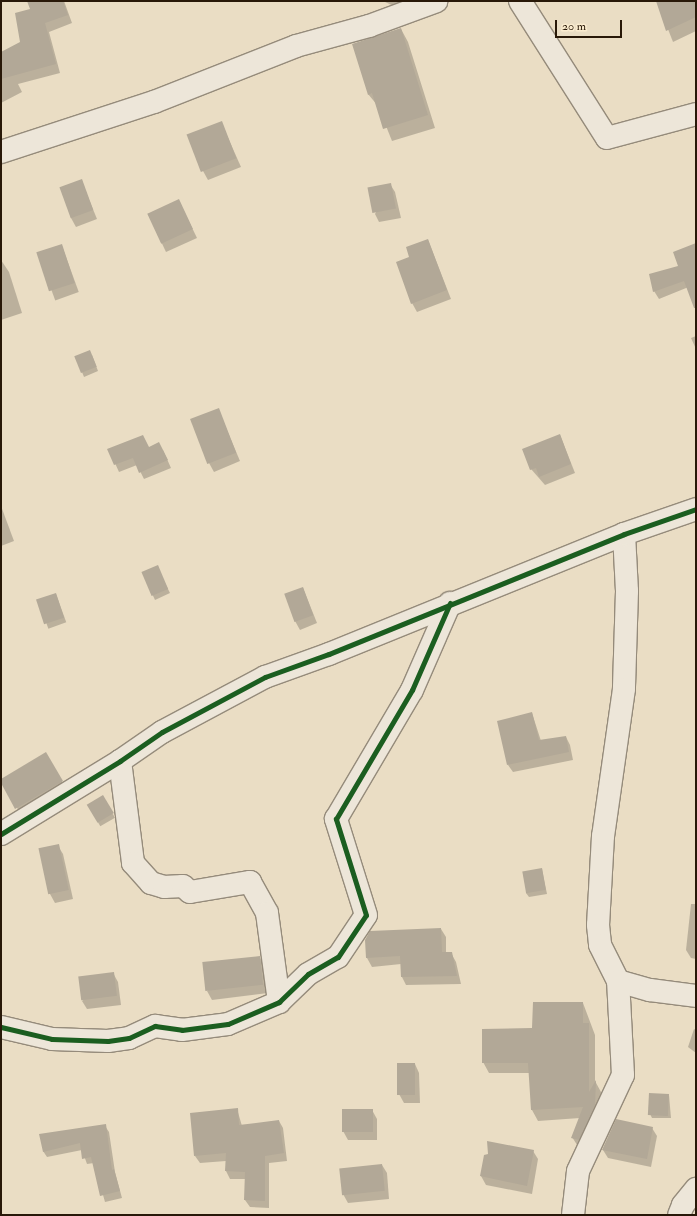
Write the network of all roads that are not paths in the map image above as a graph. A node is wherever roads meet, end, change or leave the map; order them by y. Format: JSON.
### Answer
{"nodes":[{"id":1,"x":437,"y":1,"type":"edge"},
{"id":2,"x":520,"y":1,"type":"edge"},
{"id":3,"x":696,"y":114,"type":"edge"},
{"id":4,"x":1,"y":152,"type":"edge"},
{"id":5,"x":696,"y":509,"type":"edge"},
{"id":6,"x":624,"y":534,"type":"junction"},
{"id":7,"x":450,"y":603,"type":"junction"},
{"id":8,"x":120,"y":761,"type":"junction"},
{"id":9,"x":1,"y":834,"type":"edge"},
{"id":10,"x":618,"y":981,"type":"junction"},
{"id":11,"x":696,"y":996,"type":"edge"},
{"id":12,"x":278,"y":1002,"type":"junction"},
{"id":13,"x":1,"y":1027,"type":"edge"},
{"id":14,"x":696,"y":1189,"type":"edge"},
{"id":15,"x":573,"y":1215,"type":"edge"},
{"id":16,"x":679,"y":1215,"type":"edge"}],
"edges":[{"from":1,"to":4,"type":"street"},
{"from":2,"to":3,"type":"street"},
{"from":5,"to":6,"type":"street"},
{"from":6,"to":7,"type":"street"},
{"from":6,"to":10,"type":"street"},
{"from":7,"to":8,"type":"street"},
{"from":7,"to":12,"type":"street"},
{"from":8,"to":9,"type":"street"},
{"from":8,"to":12,"type":"street"},
{"from":10,"to":11,"type":"street"},
{"from":10,"to":15,"type":"street"},
{"from":12,"to":13,"type":"street"},
{"from":14,"to":16,"type":"street"}]}
